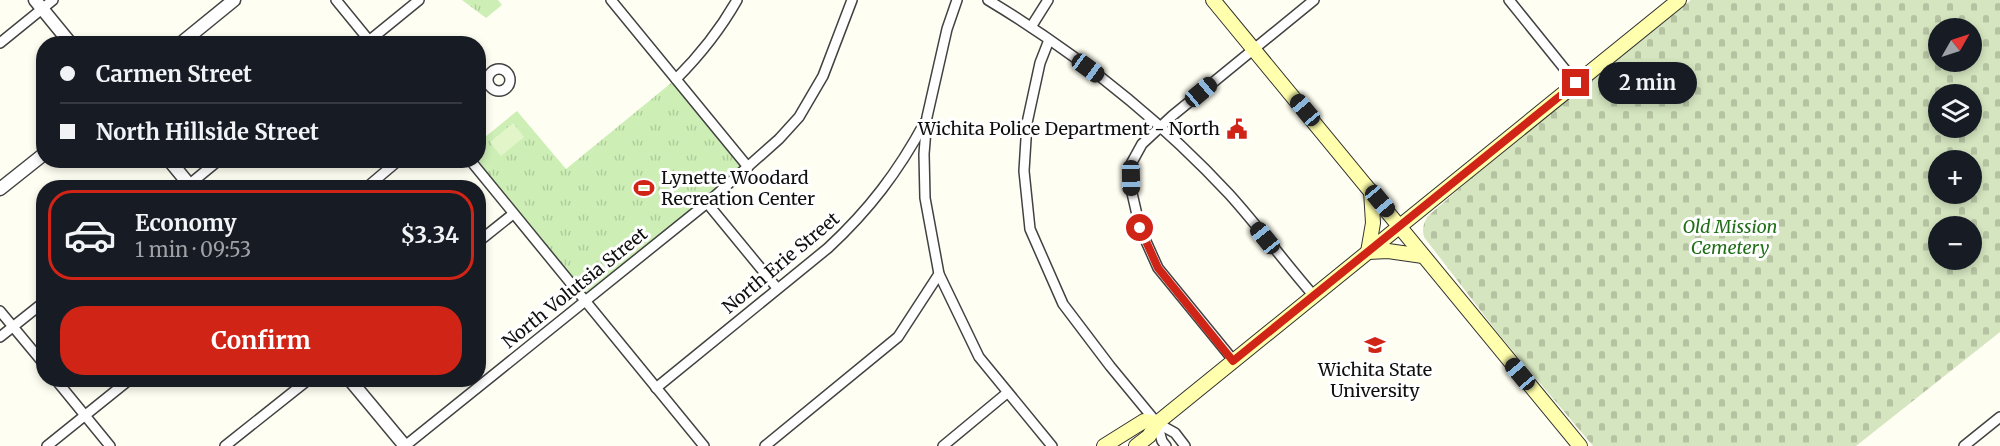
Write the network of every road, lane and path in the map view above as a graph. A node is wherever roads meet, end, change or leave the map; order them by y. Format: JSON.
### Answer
{"nodes":[{"id":1,"x":53,"y":0,"type":"edge"},
{"id":2,"x":234,"y":0,"type":"edge"},
{"id":3,"x":336,"y":0,"type":"edge"},
{"id":4,"x":418,"y":0,"type":"edge"},
{"id":5,"x":611,"y":0,"type":"edge"},
{"id":6,"x":737,"y":0,"type":"edge"},
{"id":7,"x":852,"y":0,"type":"edge"},
{"id":8,"x":957,"y":0,"type":"edge"},
{"id":9,"x":988,"y":0,"type":"edge"},
{"id":10,"x":1048,"y":0,"type":"edge"},
{"id":11,"x":1213,"y":0,"type":"edge"},
{"id":12,"x":1314,"y":0,"type":"edge"},
{"id":13,"x":1509,"y":0,"type":"edge"},
{"id":14,"x":1679,"y":0,"type":"edge"},
{"id":15,"x":39,"y":4,"type":"edge"},
{"id":16,"x":1031,"y":27,"type":"junction"},
{"id":17,"x":65,"y":36,"type":"edge"},
{"id":18,"x":190,"y":36,"type":"edge"},
{"id":19,"x":364,"y":36,"type":"edge"},
{"id":20,"x":376,"y":36,"type":"edge"},
{"id":21,"x":1049,"y":40,"type":"junction"},
{"id":22,"x":0,"y":43,"type":"edge"},
{"id":23,"x":1253,"y":49,"type":"junction"},
{"id":24,"x":676,"y":79,"type":"junction"},
{"id":25,"x":1576,"y":83,"type":"junction"},
{"id":26,"x":927,"y":117,"type":"junction"},
{"id":27,"x":1160,"y":127,"type":"junction"},
{"id":28,"x":36,"y":160,"type":"edge"},
{"id":29,"x":748,"y":167,"type":"junction"},
{"id":30,"x":175,"y":168,"type":"edge"},
{"id":31,"x":210,"y":168,"type":"edge"},
{"id":32,"x":390,"y":168,"type":"edge"},
{"id":33,"x":476,"y":168,"type":"edge"},
{"id":34,"x":184,"y":180,"type":"edge"},
{"id":35,"x":196,"y":180,"type":"edge"},
{"id":36,"x":375,"y":180,"type":"edge"},
{"id":37,"x":486,"y":180,"type":"edge"},
{"id":38,"x":486,"y":180,"type":"edge"},
{"id":39,"x":0,"y":189,"type":"edge"},
{"id":40,"x":1371,"y":191,"type":"junction"},
{"id":41,"x":707,"y":203,"type":"junction"},
{"id":42,"x":513,"y":214,"type":"junction"},
{"id":43,"x":1400,"y":227,"type":"junction"},
{"id":44,"x":486,"y":236,"type":"edge"},
{"id":45,"x":1368,"y":252,"type":"junction"},
{"id":46,"x":1423,"y":256,"type":"junction"},
{"id":47,"x":939,"y":274,"type":"junction"},
{"id":48,"x":777,"y":288,"type":"junction"},
{"id":49,"x":1314,"y":296,"type":"junction"},
{"id":50,"x":585,"y":301,"type":"junction"},
{"id":51,"x":36,"y":308,"type":"edge"},
{"id":52,"x":0,"y":311,"type":"edge"},
{"id":53,"x":13,"y":327,"type":"junction"},
{"id":54,"x":0,"y":337,"type":"edge"},
{"id":55,"x":36,"y":354,"type":"edge"},
{"id":56,"x":1233,"y":361,"type":"junction"},
{"id":57,"x":486,"y":381,"type":"edge"},
{"id":58,"x":62,"y":387,"type":"edge"},
{"id":59,"x":120,"y":387,"type":"edge"},
{"id":60,"x":299,"y":387,"type":"edge"},
{"id":61,"x":356,"y":387,"type":"edge"},
{"id":62,"x":478,"y":387,"type":"edge"},
{"id":63,"x":656,"y":388,"type":"junction"},
{"id":64,"x":1007,"y":393,"type":"junction"},
{"id":65,"x":85,"y":415,"type":"junction"},
{"id":66,"x":2000,"y":417,"type":"edge"},
{"id":67,"x":1157,"y":423,"type":"junction"},
{"id":68,"x":47,"y":446,"type":"edge"},
{"id":69,"x":110,"y":446,"type":"edge"},
{"id":70,"x":225,"y":446,"type":"edge"},
{"id":71,"x":405,"y":446,"type":"edge"},
{"id":72,"x":704,"y":446,"type":"edge"},
{"id":73,"x":765,"y":446,"type":"edge"},
{"id":74,"x":943,"y":446,"type":"edge"},
{"id":75,"x":1052,"y":446,"type":"edge"},
{"id":76,"x":1104,"y":446,"type":"edge"},
{"id":77,"x":1136,"y":446,"type":"edge"},
{"id":78,"x":1166,"y":446,"type":"edge"},
{"id":79,"x":1185,"y":446,"type":"edge"},
{"id":80,"x":1580,"y":446,"type":"edge"},
{"id":81,"x":1964,"y":446,"type":"edge"}],
"edges":[{"from":1,"to":15,"type":"street"},
{"from":2,"to":18,"type":"street"},
{"from":3,"to":19,"type":"street"},
{"from":4,"to":20,"type":"street"},
{"from":5,"to":24,"type":"street"},
{"from":6,"to":24,"type":"street"},
{"from":7,"to":29,"type":"street","name":"North Volutsia Street"},
{"from":8,"to":26,"type":"street"},
{"from":9,"to":16,"type":"street"},
{"from":10,"to":16,"type":"street"},
{"from":11,"to":23,"type":"main road"},
{"from":12,"to":23,"type":"street"},
{"from":13,"to":25,"type":"street"},
{"from":14,"to":25,"type":"main road"},
{"from":15,"to":17,"type":"street"},
{"from":15,"to":22,"type":"street"},
{"from":16,"to":21,"type":"street"},
{"from":21,"to":27,"type":"street"},
{"from":21,"to":67,"type":"street"},
{"from":23,"to":27,"type":"street"},
{"from":23,"to":40,"type":"main road"},
{"from":24,"to":29,"type":"street"},
{"from":25,"to":43,"type":"main road"},
{"from":26,"to":47,"type":"street"},
{"from":26,"to":48,"type":"street","name":"North Erie Street"},
{"from":27,"to":49,"type":"street"},
{"from":27,"to":56,"type":"street"},
{"from":28,"to":39,"type":"street"},
{"from":29,"to":41,"type":"street","name":"North Volutsia Street"},
{"from":30,"to":34,"type":"street"},
{"from":31,"to":35,"type":"street"},
{"from":32,"to":36,"type":"street"},
{"from":33,"to":37,"type":"street"},
{"from":38,"to":42,"type":"street"},
{"from":40,"to":43,"type":"main road"},
{"from":40,"to":45,"type":"main road"},
{"from":41,"to":48,"type":"street"},
{"from":41,"to":50,"type":"street","name":"North Volutsia Street"},
{"from":42,"to":44,"type":"street"},
{"from":42,"to":50,"type":"street"},
{"from":43,"to":45,"type":"main road"},
{"from":43,"to":46,"type":"main road"},
{"from":45,"to":46,"type":"main road"},
{"from":45,"to":49,"type":"main road"},
{"from":46,"to":80,"type":"main road"},
{"from":47,"to":64,"type":"street"},
{"from":47,"to":73,"type":"street"},
{"from":48,"to":63,"type":"street","name":"North Erie Street"},
{"from":49,"to":56,"type":"main road"},
{"from":50,"to":57,"type":"street","name":"North Volutsia Street"},
{"from":50,"to":63,"type":"street"},
{"from":51,"to":53,"type":"street"},
{"from":52,"to":53,"type":"street"},
{"from":53,"to":54,"type":"street"},
{"from":53,"to":55,"type":"street"},
{"from":56,"to":67,"type":"main road"},
{"from":58,"to":65,"type":"street"},
{"from":59,"to":65,"type":"street"},
{"from":60,"to":70,"type":"street"},
{"from":61,"to":71,"type":"street"},
{"from":62,"to":71,"type":"street","name":"North Volutsia Street"},
{"from":63,"to":72,"type":"street"},
{"from":64,"to":74,"type":"street"},
{"from":64,"to":75,"type":"street"},
{"from":65,"to":68,"type":"street"},
{"from":65,"to":69,"type":"street"},
{"from":66,"to":81,"type":"street"},
{"from":67,"to":76,"type":"main road"},
{"from":67,"to":77,"type":"main road"},
{"from":67,"to":78,"type":"street"},
{"from":67,"to":79,"type":"street"}]}
